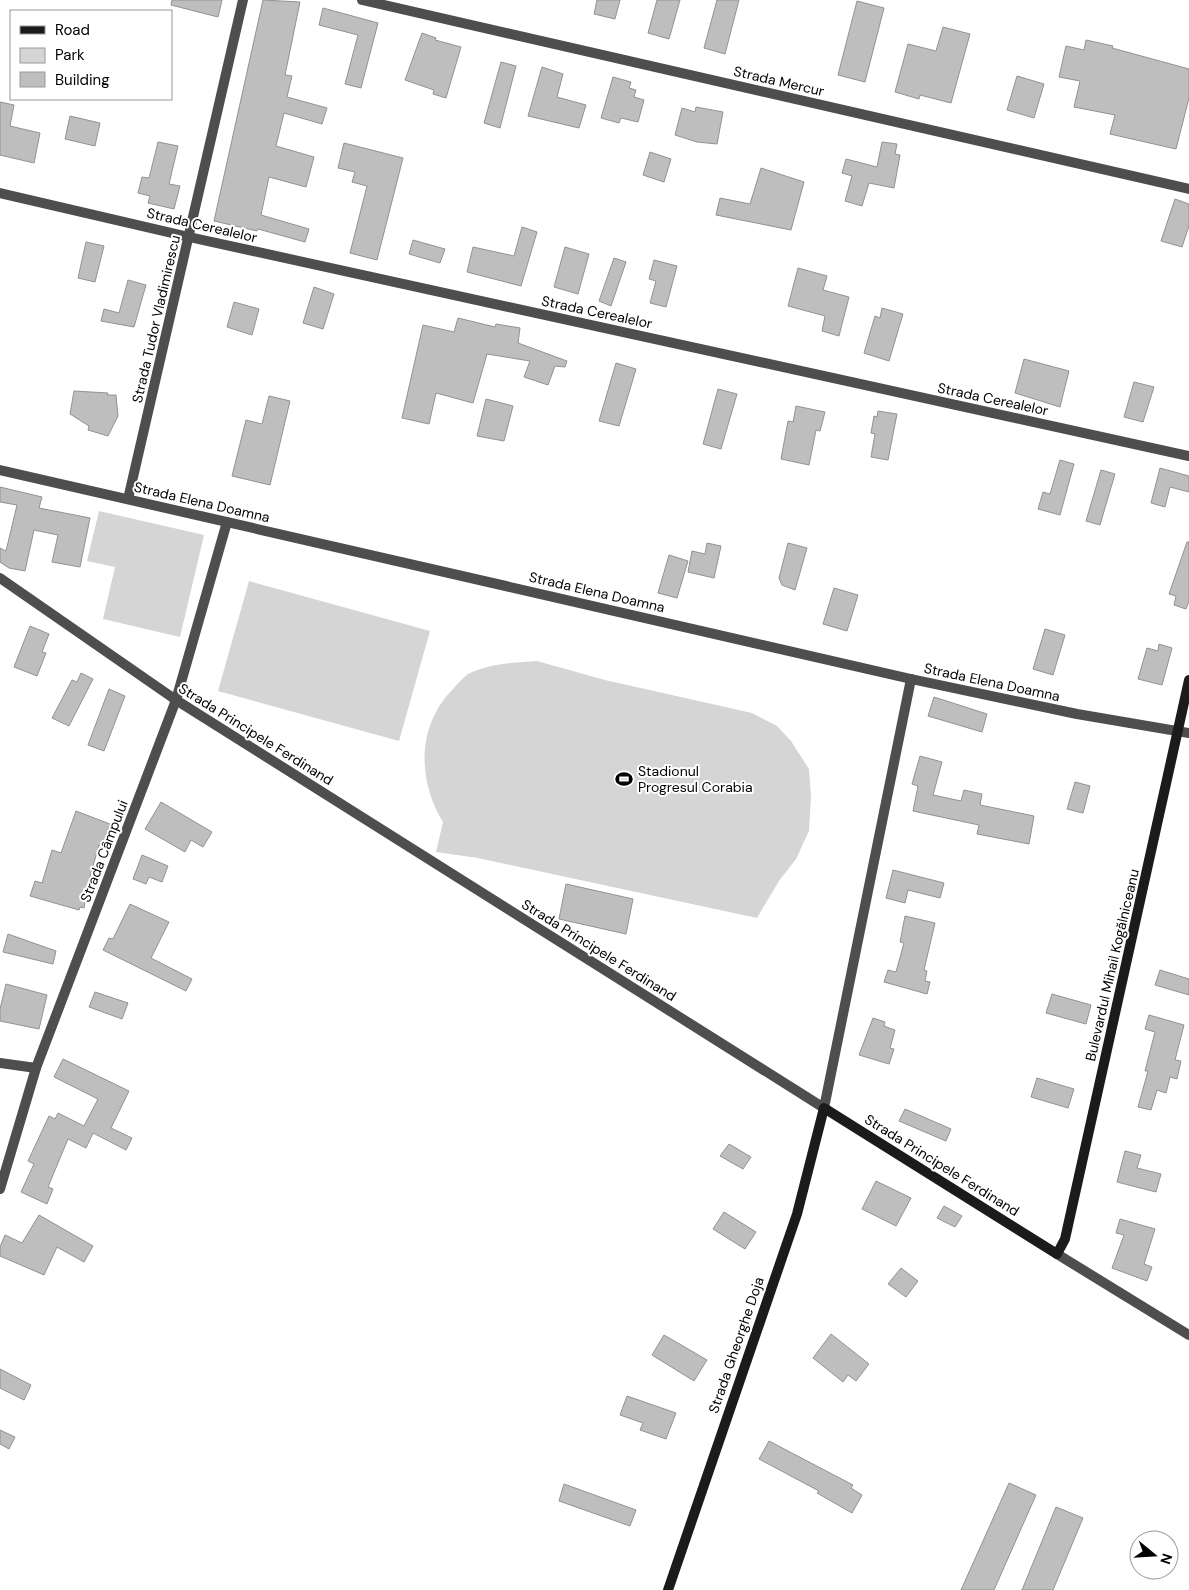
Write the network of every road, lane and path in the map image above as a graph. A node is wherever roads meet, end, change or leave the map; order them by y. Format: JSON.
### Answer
{"nodes":[{"id":1,"x":243,"y":0,"type":"edge"},
{"id":2,"x":362,"y":0,"type":"edge"},
{"id":3,"x":1189,"y":189,"type":"edge"},
{"id":4,"x":0,"y":193,"type":"edge"},
{"id":5,"x":189,"y":237,"type":"junction"},
{"id":6,"x":1189,"y":456,"type":"edge"},
{"id":7,"x":0,"y":470,"type":"edge"},
{"id":8,"x":128,"y":499,"type":"junction"},
{"id":9,"x":227,"y":522,"type":"junction"},
{"id":10,"x":0,"y":578,"type":"edge"},
{"id":11,"x":911,"y":679,"type":"junction"},
{"id":12,"x":1189,"y":680,"type":"edge"},
{"id":13,"x":176,"y":700,"type":"junction"},
{"id":14,"x":1178,"y":731,"type":"junction"},
{"id":15,"x":1189,"y":733,"type":"edge"},
{"id":16,"x":0,"y":1063,"type":"edge"},
{"id":17,"x":36,"y":1068,"type":"junction"},
{"id":18,"x":824,"y":1108,"type":"junction"},
{"id":19,"x":0,"y":1189,"type":"edge"},
{"id":20,"x":1057,"y":1254,"type":"junction"},
{"id":21,"x":1189,"y":1335,"type":"edge"},
{"id":22,"x":668,"y":1590,"type":"edge"}],
"edges":[{"from":1,"to":5,"type":"street","name":"Strada Tudor Vladimirescu"},
{"from":2,"to":3,"type":"street","name":"Strada Mercur"},
{"from":4,"to":5,"type":"street","name":"Strada Cerealelor"},
{"from":5,"to":6,"type":"street","name":"Strada Cerealelor"},
{"from":5,"to":8,"type":"street","name":"Strada Tudor Vladimirescu"},
{"from":7,"to":8,"type":"street","name":"Strada Elena Doamna"},
{"from":8,"to":9,"type":"street","name":"Strada Elena Doamna"},
{"from":9,"to":11,"type":"street","name":"Strada Elena Doamna"},
{"from":9,"to":13,"type":"street","name":"Strada Câmpului"},
{"from":10,"to":13,"type":"street","name":"Strada Principele Ferdinand"},
{"from":11,"to":14,"type":"street","name":"Strada Elena Doamna"},
{"from":11,"to":18,"type":"street"},
{"from":12,"to":14,"type":"main road","name":"Bulevardul Mihail Kogălniceanu"},
{"from":13,"to":17,"type":"street","name":"Strada Câmpului"},
{"from":13,"to":18,"type":"street","name":"Strada Principele Ferdinand"},
{"from":14,"to":15,"type":"street","name":"Strada Elena Doamna"},
{"from":14,"to":20,"type":"main road","name":"Bulevardul Mihail Kogălniceanu"},
{"from":16,"to":17,"type":"street"},
{"from":17,"to":19,"type":"street","name":"Strada Câmpului"},
{"from":18,"to":20,"type":"main road","name":"Strada Principele Ferdinand"},
{"from":18,"to":22,"type":"main road","name":"Strada Gheorghe Doja"},
{"from":20,"to":21,"type":"street","name":"Strada Principele Ferdinand"}]}
